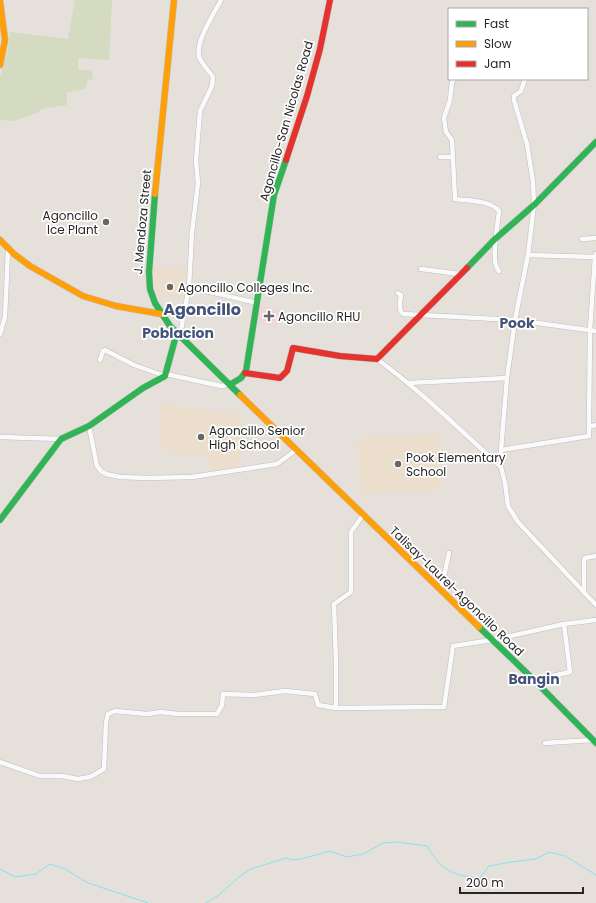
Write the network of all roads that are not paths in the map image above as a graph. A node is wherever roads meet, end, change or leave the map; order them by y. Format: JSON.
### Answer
{"nodes":[{"id":1,"x":174,"y":0,"type":"edge"},
{"id":2,"x":221,"y":0,"type":"edge"},
{"id":3,"x":330,"y":0,"type":"edge"},
{"id":4,"x":0,"y":1,"type":"edge"},
{"id":5,"x":0,"y":65,"type":"edge"},
{"id":6,"x":453,"y":80,"type":"edge"},
{"id":7,"x":525,"y":80,"type":"edge"},
{"id":8,"x":596,"y":142,"type":"edge"},
{"id":9,"x":440,"y":157,"type":"dead end"},
{"id":10,"x":452,"y":157,"type":"junction"},
{"id":11,"x":534,"y":205,"type":"junction"},
{"id":12,"x":495,"y":238,"type":"junction"},
{"id":13,"x":596,"y":238,"type":"edge"},
{"id":14,"x":582,"y":239,"type":"dead end"},
{"id":15,"x":0,"y":240,"type":"edge"},
{"id":16,"x":8,"y":250,"type":"junction"},
{"id":17,"x":595,"y":255,"type":"edge"},
{"id":18,"x":528,"y":256,"type":"junction"},
{"id":19,"x":421,"y":269,"type":"dead end"},
{"id":20,"x":499,"y":271,"type":"dead end"},
{"id":21,"x":460,"y":274,"type":"junction"},
{"id":22,"x":189,"y":287,"type":"junction"},
{"id":23,"x":398,"y":293,"type":"dead end"},
{"id":24,"x":257,"y":302,"type":"junction"},
{"id":25,"x":161,"y":314,"type":"junction"},
{"id":26,"x":421,"y":314,"type":"junction"},
{"id":27,"x":515,"y":320,"type":"junction"},
{"id":28,"x":590,"y":330,"type":"junction"},
{"id":29,"x":596,"y":331,"type":"edge"},
{"id":30,"x":0,"y":334,"type":"edge"},
{"id":31,"x":178,"y":334,"type":"junction"},
{"id":32,"x":377,"y":359,"type":"junction"},
{"id":33,"x":100,"y":360,"type":"dead end"},
{"id":34,"x":245,"y":373,"type":"junction"},
{"id":35,"x":166,"y":375,"type":"junction"},
{"id":36,"x":507,"y":378,"type":"junction"},
{"id":37,"x":408,"y":383,"type":"junction"},
{"id":38,"x":231,"y":384,"type":"junction"},
{"id":39,"x":596,"y":425,"type":"edge"},
{"id":40,"x":89,"y":426,"type":"junction"},
{"id":41,"x":589,"y":426,"type":"junction"},
{"id":42,"x":0,"y":437,"type":"edge"},
{"id":43,"x":61,"y":439,"type":"junction"},
{"id":44,"x":296,"y":450,"type":"junction"},
{"id":45,"x":501,"y":450,"type":"junction"},
{"id":46,"x":501,"y":467,"type":"junction"},
{"id":47,"x":337,"y":490,"type":"joint"},
{"id":48,"x":363,"y":515,"type":"junction"},
{"id":49,"x":0,"y":520,"type":"edge"},
{"id":50,"x":449,"y":553,"type":"dead end"},
{"id":51,"x":596,"y":556,"type":"edge"},
{"id":52,"x":441,"y":590,"type":"junction"},
{"id":53,"x":584,"y":593,"type":"junction"},
{"id":54,"x":596,"y":605,"type":"edge"},
{"id":55,"x":596,"y":620,"type":"edge"},
{"id":56,"x":564,"y":624,"type":"junction"},
{"id":57,"x":492,"y":640,"type":"junction"},
{"id":58,"x":534,"y":680,"type":"junction"},
{"id":59,"x":336,"y":708,"type":"junction"},
{"id":60,"x":595,"y":741,"type":"edge"},
{"id":61,"x":545,"y":743,"type":"dead end"},
{"id":62,"x":0,"y":762,"type":"edge"}],
"edges":[{"from":1,"to":25,"type":"main road","name":"J. Mendoza Street"},
{"from":2,"to":22,"type":"street"},
{"from":3,"to":24,"type":"main road","name":"Agoncillo-San Nicolas Road"},
{"from":4,"to":5,"type":"main road"},
{"from":6,"to":10,"type":"street"},
{"from":7,"to":11,"type":"street"},
{"from":8,"to":11,"type":"main road"},
{"from":9,"to":10,"type":"street"},
{"from":10,"to":12,"type":"street"},
{"from":11,"to":12,"type":"main road"},
{"from":11,"to":18,"type":"street"},
{"from":12,"to":20,"type":"street"},
{"from":12,"to":21,"type":"main road"},
{"from":13,"to":14,"type":"street"},
{"from":15,"to":16,"type":"main road"},
{"from":16,"to":25,"type":"main road"},
{"from":16,"to":30,"type":"street"},
{"from":17,"to":18,"type":"street"},
{"from":17,"to":28,"type":"street"},
{"from":18,"to":27,"type":"street"},
{"from":19,"to":21,"type":"street"},
{"from":21,"to":26,"type":"main road"},
{"from":22,"to":24,"type":"street"},
{"from":22,"to":31,"type":"street"},
{"from":23,"to":26,"type":"street"},
{"from":24,"to":34,"type":"main road","name":"Agoncillo-San Nicolas Road"},
{"from":25,"to":31,"type":"main road","name":"J. Mendoza Street"},
{"from":26,"to":27,"type":"street"},
{"from":26,"to":32,"type":"main road"},
{"from":27,"to":28,"type":"street"},
{"from":27,"to":36,"type":"street"},
{"from":28,"to":29,"type":"street"},
{"from":28,"to":41,"type":"street"},
{"from":31,"to":35,"type":"main road"},
{"from":31,"to":38,"type":"main road","name":"J. Mendoza Street"},
{"from":32,"to":34,"type":"main road"},
{"from":32,"to":37,"type":"street"},
{"from":33,"to":35,"type":"street"},
{"from":34,"to":38,"type":"main road"},
{"from":35,"to":38,"type":"street"},
{"from":35,"to":40,"type":"main road"},
{"from":36,"to":37,"type":"street"},
{"from":36,"to":45,"type":"street"},
{"from":37,"to":46,"type":"street"},
{"from":38,"to":44,"type":"main road","name":"J. Mendoza Street"},
{"from":39,"to":41,"type":"street"},
{"from":40,"to":43,"type":"main road"},
{"from":40,"to":44,"type":"street"},
{"from":41,"to":45,"type":"street"},
{"from":42,"to":43,"type":"street"},
{"from":43,"to":49,"type":"main road"},
{"from":44,"to":47,"type":"main road","name":"J. Mendoza Street"},
{"from":45,"to":46,"type":"street"},
{"from":46,"to":53,"type":"street"},
{"from":47,"to":48,"type":"main road","name":"Talisay-Laurel-Agoncillo Road"},
{"from":48,"to":52,"type":"main road","name":"Talisay-Laurel-Agoncillo Road"},
{"from":48,"to":59,"type":"street"},
{"from":50,"to":52,"type":"street"},
{"from":51,"to":53,"type":"street"},
{"from":52,"to":57,"type":"main road","name":"Talisay-Laurel-Agoncillo Road"},
{"from":53,"to":54,"type":"street"},
{"from":55,"to":56,"type":"street"},
{"from":56,"to":57,"type":"street"},
{"from":56,"to":58,"type":"street"},
{"from":57,"to":58,"type":"main road","name":"Talisay-Laurel-Agoncillo Road"},
{"from":57,"to":59,"type":"street"},
{"from":58,"to":60,"type":"main road","name":"Talisay-Laurel-Agoncillo Road"},
{"from":59,"to":62,"type":"street"},
{"from":60,"to":61,"type":"street"}]}
